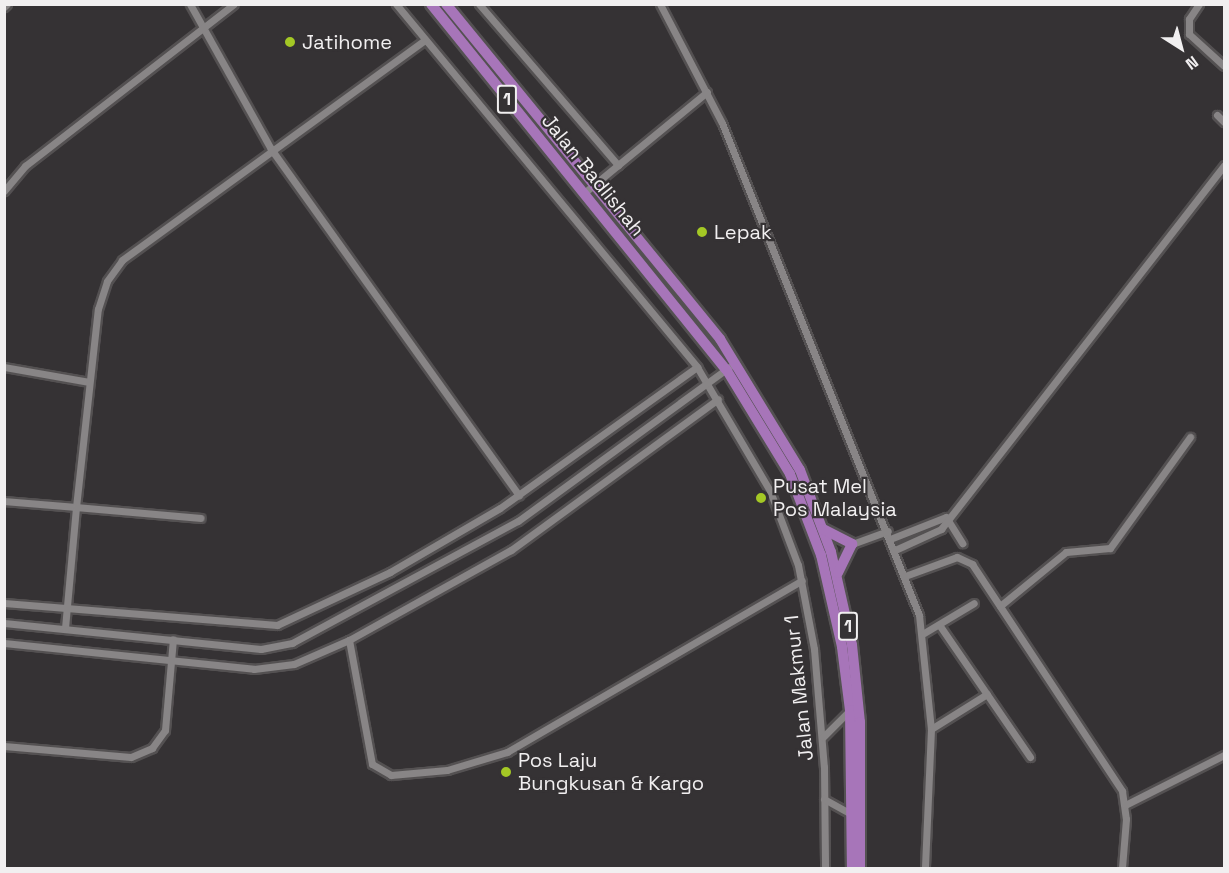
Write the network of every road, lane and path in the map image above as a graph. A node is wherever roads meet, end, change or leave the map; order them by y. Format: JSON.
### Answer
{"nodes":[{"id":1,"x":190,"y":4,"type":"edge"},
{"id":2,"x":234,"y":4,"type":"edge"},
{"id":3,"x":396,"y":4,"type":"edge"},
{"id":4,"x":431,"y":4,"type":"edge"},
{"id":5,"x":446,"y":4,"type":"edge"},
{"id":6,"x":479,"y":4,"type":"edge"},
{"id":7,"x":660,"y":4,"type":"edge"},
{"id":8,"x":1199,"y":4,"type":"edge"},
{"id":9,"x":203,"y":27,"type":"junction"},
{"id":10,"x":425,"y":40,"type":"junction"},
{"id":11,"x":1224,"y":66,"type":"edge"},
{"id":12,"x":707,"y":92,"type":"junction"},
{"id":13,"x":1216,"y":115,"type":"dead end"},
{"id":14,"x":1224,"y":122,"type":"edge"},
{"id":15,"x":271,"y":149,"type":"junction"},
{"id":16,"x":618,"y":165,"type":"junction"},
{"id":17,"x":1224,"y":165,"type":"edge"},
{"id":18,"x":594,"y":185,"type":"junction"},
{"id":19,"x":4,"y":191,"type":"edge"},
{"id":20,"x":584,"y":193,"type":"junction"},
{"id":21,"x":737,"y":362,"type":"junction"},
{"id":22,"x":4,"y":367,"type":"edge"},
{"id":23,"x":697,"y":367,"type":"junction"},
{"id":24,"x":726,"y":369,"type":"junction"},
{"id":25,"x":89,"y":382,"type":"junction"},
{"id":26,"x":707,"y":382,"type":"junction"},
{"id":27,"x":718,"y":399,"type":"junction"},
{"id":28,"x":1190,"y":437,"type":"dead end"},
{"id":29,"x":519,"y":495,"type":"junction"},
{"id":30,"x":4,"y":501,"type":"edge"},
{"id":31,"x":76,"y":507,"type":"junction"},
{"id":32,"x":946,"y":517,"type":"junction"},
{"id":33,"x":201,"y":518,"type":"dead end"},
{"id":34,"x":823,"y":530,"type":"junction"},
{"id":35,"x":889,"y":535,"type":"junction"},
{"id":36,"x":852,"y":543,"type":"junction"},
{"id":37,"x":962,"y":543,"type":"dead end"},
{"id":38,"x":895,"y":550,"type":"junction"},
{"id":39,"x":838,"y":576,"type":"junction"},
{"id":40,"x":905,"y":576,"type":"junction"},
{"id":41,"x":802,"y":580,"type":"junction"},
{"id":42,"x":4,"y":603,"type":"edge"},
{"id":43,"x":974,"y":603,"type":"dead end"},
{"id":44,"x":1000,"y":606,"type":"junction"},
{"id":45,"x":67,"y":609,"type":"junction"},
{"id":46,"x":4,"y":622,"type":"edge"},
{"id":47,"x":940,"y":626,"type":"junction"},
{"id":48,"x":65,"y":628,"type":"junction"},
{"id":49,"x":924,"y":633,"type":"junction"},
{"id":50,"x":173,"y":639,"type":"junction"},
{"id":51,"x":349,"y":640,"type":"junction"},
{"id":52,"x":4,"y":643,"type":"edge"},
{"id":53,"x":171,"y":659,"type":"junction"},
{"id":54,"x":987,"y":694,"type":"junction"},
{"id":55,"x":850,"y":710,"type":"junction"},
{"id":56,"x":931,"y":729,"type":"junction"},
{"id":57,"x":823,"y":737,"type":"junction"},
{"id":58,"x":4,"y":746,"type":"edge"},
{"id":59,"x":1224,"y":755,"type":"edge"},
{"id":60,"x":1030,"y":757,"type":"dead end"},
{"id":61,"x":824,"y":798,"type":"junction"},
{"id":62,"x":1125,"y":805,"type":"junction"},
{"id":63,"x":851,"y":814,"type":"junction"},
{"id":64,"x":825,"y":868,"type":"edge"},
{"id":65,"x":852,"y":868,"type":"edge"},
{"id":66,"x":860,"y":868,"type":"edge"},
{"id":67,"x":925,"y":868,"type":"edge"},
{"id":68,"x":1122,"y":868,"type":"edge"}],
"edges":[{"from":1,"to":9,"type":"street"},
{"from":2,"to":9,"type":"street"},
{"from":3,"to":10,"type":"street","name":"Jalan Makmur 1"},
{"from":4,"to":20,"type":"main road","name":"Jalan Badlishah","number":"1"},
{"from":5,"to":18,"type":"main road","name":"Jalan Badlishah","number":"1"},
{"from":6,"to":16,"type":"street"},
{"from":7,"to":12,"type":"street"},
{"from":8,"to":11,"type":"street"},
{"from":9,"to":15,"type":"street"},
{"from":9,"to":19,"type":"street"},
{"from":10,"to":15,"type":"street"},
{"from":10,"to":23,"type":"street","name":"Jalan Makmur 1"},
{"from":12,"to":16,"type":"street"},
{"from":12,"to":35,"type":"street"},
{"from":13,"to":14,"type":"street"},
{"from":15,"to":25,"type":"street"},
{"from":15,"to":29,"type":"street"},
{"from":16,"to":18,"type":"street"},
{"from":17,"to":32,"type":"street"},
{"from":18,"to":20,"type":"street"},
{"from":18,"to":21,"type":"main road","name":"Jalan Badlishah","number":"1"},
{"from":20,"to":24,"type":"main road","name":"Jalan Badlishah","number":"1"},
{"from":21,"to":24,"type":"street"},
{"from":21,"to":34,"type":"main road","number":"1"},
{"from":22,"to":25,"type":"street"},
{"from":23,"to":26,"type":"street","name":"Jalan Makmur 1"},
{"from":23,"to":29,"type":"street"},
{"from":24,"to":26,"type":"street"},
{"from":24,"to":55,"type":"main road","number":"1"},
{"from":25,"to":31,"type":"street"},
{"from":26,"to":27,"type":"street","name":"Jalan Makmur 1"},
{"from":26,"to":50,"type":"street"},
{"from":27,"to":41,"type":"street","name":"Jalan Makmur 1"},
{"from":27,"to":51,"type":"street"},
{"from":28,"to":44,"type":"street"},
{"from":29,"to":45,"type":"street"},
{"from":30,"to":31,"type":"street"},
{"from":31,"to":33,"type":"street"},
{"from":31,"to":45,"type":"street"},
{"from":32,"to":35,"type":"street"},
{"from":32,"to":37,"type":"street"},
{"from":32,"to":38,"type":"street"},
{"from":34,"to":36,"type":"main road"},
{"from":34,"to":39,"type":"main road","number":"1"},
{"from":35,"to":36,"type":"street"},
{"from":35,"to":38,"type":"street"},
{"from":36,"to":39,"type":"main road"},
{"from":38,"to":40,"type":"street"},
{"from":39,"to":66,"type":"main road","number":"1"},
{"from":40,"to":44,"type":"street"},
{"from":40,"to":49,"type":"street"},
{"from":41,"to":51,"type":"street"},
{"from":41,"to":57,"type":"street","name":"Jalan Makmur 1"},
{"from":42,"to":45,"type":"street"},
{"from":43,"to":47,"type":"street"},
{"from":44,"to":62,"type":"street"},
{"from":45,"to":48,"type":"street"},
{"from":46,"to":48,"type":"street"},
{"from":47,"to":49,"type":"street"},
{"from":47,"to":54,"type":"street"},
{"from":48,"to":50,"type":"street"},
{"from":49,"to":56,"type":"street"},
{"from":50,"to":53,"type":"street"},
{"from":51,"to":53,"type":"street"},
{"from":52,"to":53,"type":"street"},
{"from":53,"to":58,"type":"street"},
{"from":54,"to":56,"type":"street"},
{"from":54,"to":60,"type":"street"},
{"from":55,"to":57,"type":"street"},
{"from":55,"to":63,"type":"main road","number":"1"},
{"from":56,"to":67,"type":"street"},
{"from":57,"to":61,"type":"street","name":"Jalan Makmur 1"},
{"from":59,"to":62,"type":"street"},
{"from":61,"to":63,"type":"street"},
{"from":61,"to":64,"type":"street","name":"Jalan Makmur 1"},
{"from":62,"to":68,"type":"street"},
{"from":63,"to":65,"type":"main road","number":"1"}]}
